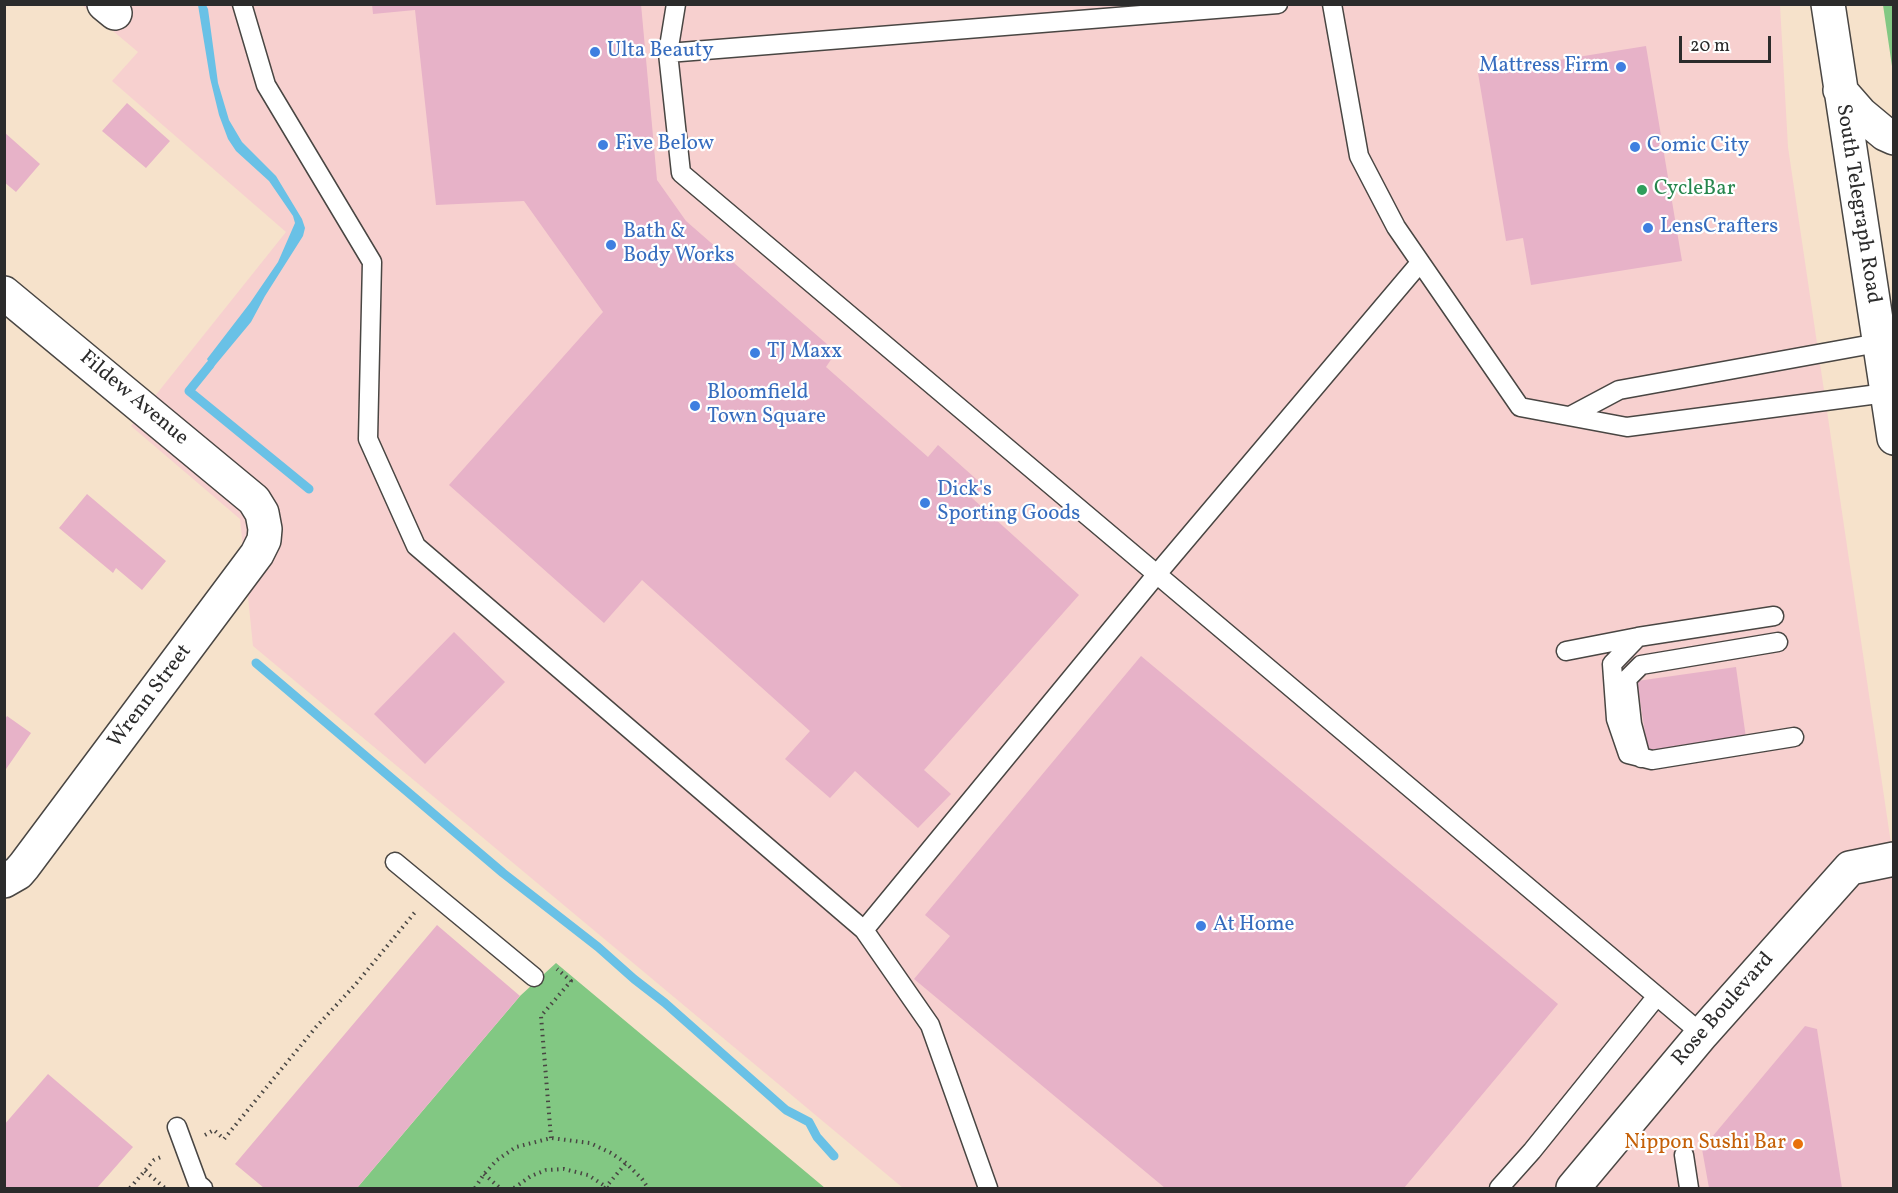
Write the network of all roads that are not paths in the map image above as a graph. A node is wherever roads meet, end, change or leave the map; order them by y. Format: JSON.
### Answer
{"nodes":[{"id":1,"x":242,"y":4,"type":"edge"},
{"id":2,"x":676,"y":4,"type":"edge"},
{"id":3,"x":1278,"y":4,"type":"edge"},
{"id":4,"x":1332,"y":4,"type":"edge"},
{"id":5,"x":1828,"y":4,"type":"edge"},
{"id":6,"x":668,"y":53,"type":"junction"},
{"id":7,"x":1840,"y":90,"type":"junction"},
{"id":8,"x":1893,"y":138,"type":"edge"},
{"id":9,"x":1419,"y":264,"type":"junction"},
{"id":10,"x":4,"y":293,"type":"edge"},
{"id":11,"x":1886,"y":342,"type":"edge"},
{"id":12,"x":1886,"y":393,"type":"junction"},
{"id":13,"x":1572,"y":415,"type":"junction"},
{"id":14,"x":1893,"y":438,"type":"edge"},
{"id":15,"x":259,"y":507,"type":"joint"},
{"id":16,"x":1157,"y":574,"type":"junction"},
{"id":17,"x":1774,"y":616,"type":"dead end"},
{"id":18,"x":1638,"y":637,"type":"junction"},
{"id":19,"x":1778,"y":642,"type":"dead end"},
{"id":20,"x":1566,"y":651,"type":"dead end"},
{"id":21,"x":1794,"y":737,"type":"dead end"},
{"id":22,"x":1641,"y":758,"type":"junction"},
{"id":23,"x":1893,"y":859,"type":"edge"},
{"id":24,"x":395,"y":862,"type":"dead end"},
{"id":25,"x":8,"y":880,"type":"edge"},
{"id":26,"x":864,"y":930,"type":"junction"},
{"id":27,"x":534,"y":977,"type":"dead end"},
{"id":28,"x":1657,"y":996,"type":"junction"},
{"id":29,"x":1702,"y":1034,"type":"junction"},
{"id":30,"x":177,"y":1127,"type":"dead end"},
{"id":31,"x":1684,"y":1155,"type":"dead end"},
{"id":32,"x":203,"y":1188,"type":"edge"},
{"id":33,"x":987,"y":1188,"type":"edge"},
{"id":34,"x":1499,"y":1188,"type":"edge"},
{"id":35,"x":1573,"y":1188,"type":"edge"},
{"id":36,"x":1689,"y":1188,"type":"edge"}],
"edges":[{"from":1,"to":26,"type":"lane"},
{"from":2,"to":6,"type":"lane"},
{"from":3,"to":6,"type":"lane"},
{"from":4,"to":9,"type":"lane"},
{"from":5,"to":7,"type":"main road","name":"South Telegraph Road"},
{"from":6,"to":16,"type":"lane"},
{"from":7,"to":8,"type":"main road"},
{"from":7,"to":11,"type":"main road","name":"South Telegraph Road"},
{"from":9,"to":13,"type":"lane"},
{"from":9,"to":16,"type":"lane"},
{"from":10,"to":15,"type":"main road","name":"Fildew Avenue"},
{"from":11,"to":12,"type":"main road","name":"South Telegraph Road"},
{"from":11,"to":13,"type":"lane"},
{"from":12,"to":13,"type":"lane"},
{"from":12,"to":14,"type":"main road","name":"South Telegraph Road"},
{"from":15,"to":25,"type":"main road","name":"Wrenn Street"},
{"from":16,"to":26,"type":"lane"},
{"from":16,"to":28,"type":"lane"},
{"from":17,"to":18,"type":"lane"},
{"from":18,"to":20,"type":"lane"},
{"from":18,"to":22,"type":"lane"},
{"from":19,"to":22,"type":"lane"},
{"from":21,"to":22,"type":"lane"},
{"from":23,"to":29,"type":"main road","name":"Rose Boulevard"},
{"from":24,"to":27,"type":"lane"},
{"from":26,"to":33,"type":"lane"},
{"from":28,"to":29,"type":"lane"},
{"from":28,"to":34,"type":"lane"},
{"from":29,"to":35,"type":"main road","name":"Rose Boulevard"},
{"from":30,"to":32,"type":"lane"},
{"from":31,"to":36,"type":"lane"}]}
